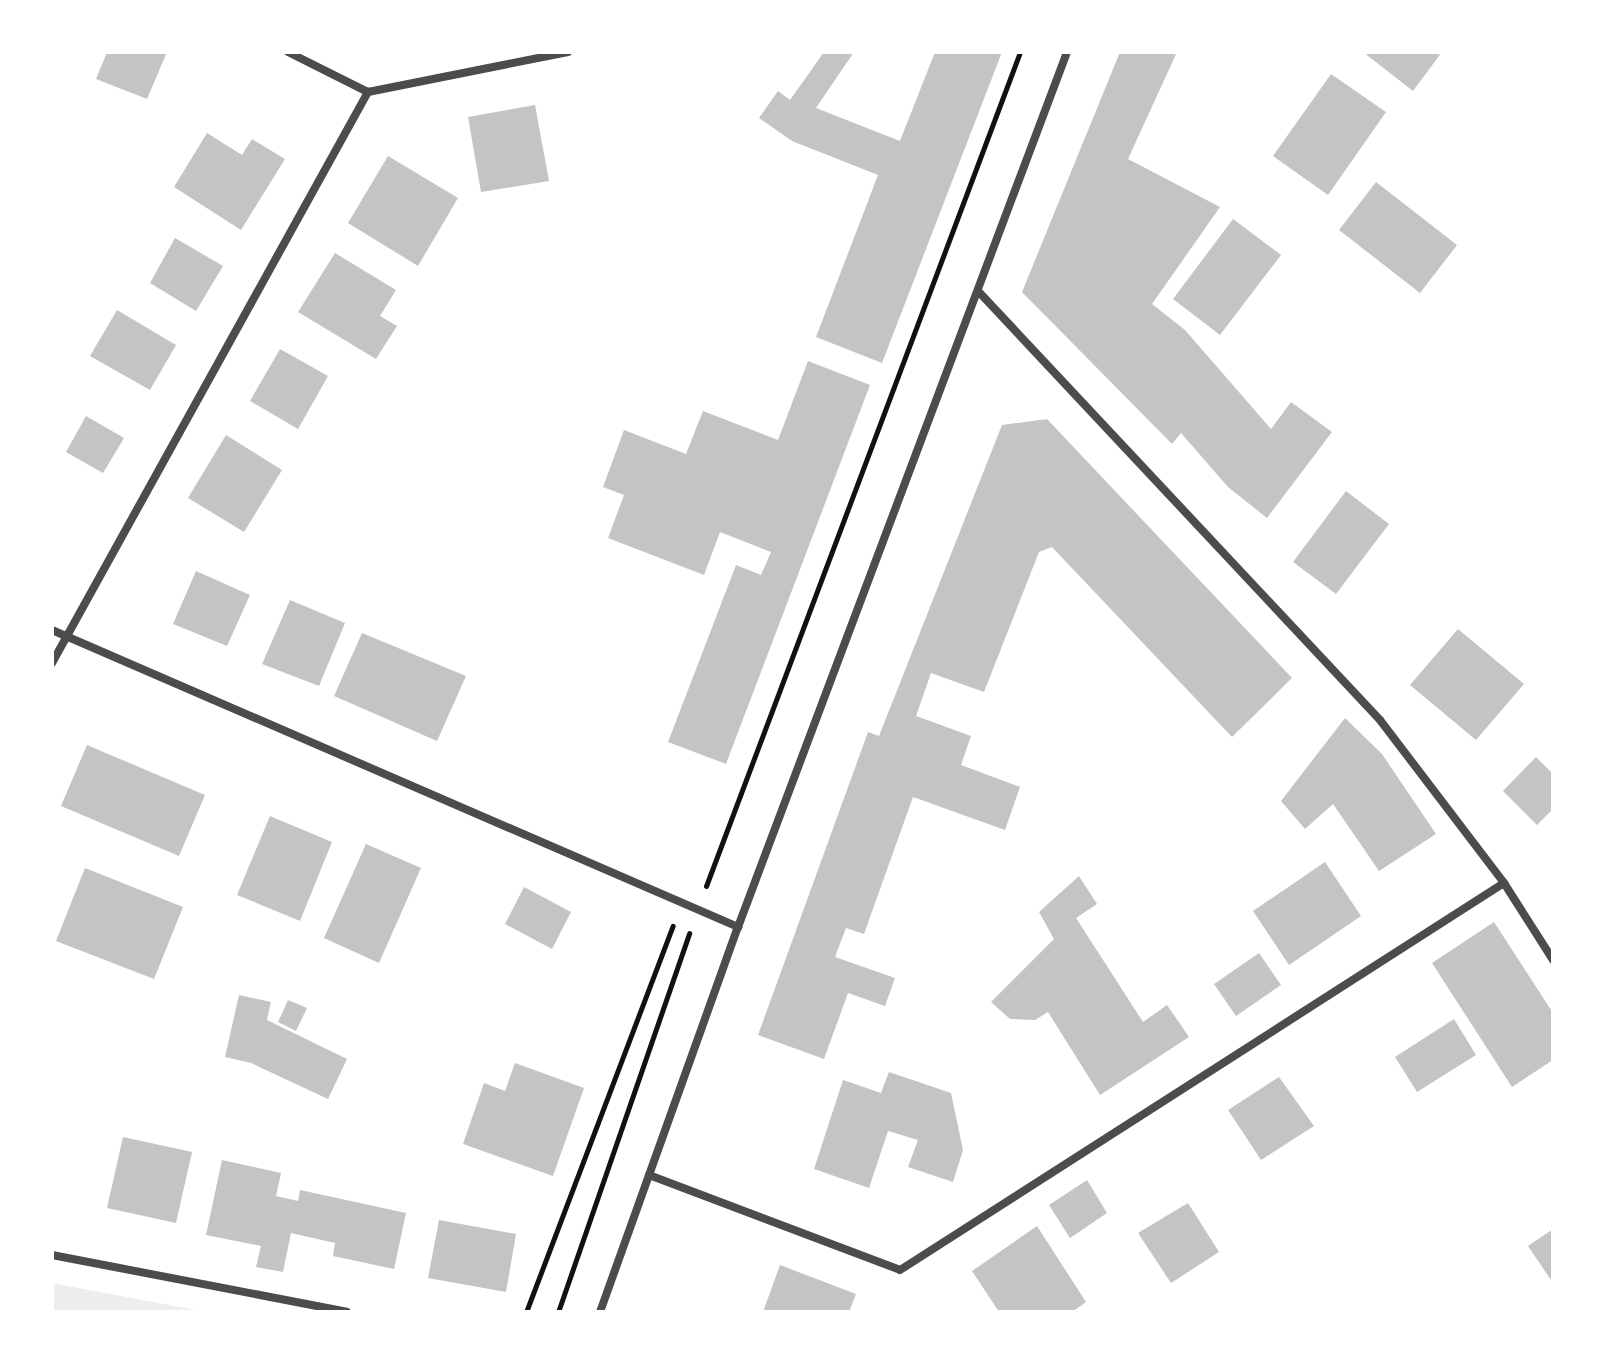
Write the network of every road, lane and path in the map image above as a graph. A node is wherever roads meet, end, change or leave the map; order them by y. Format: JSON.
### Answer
{"nodes":[{"id":1,"x":288,"y":52,"type":"edge"},
{"id":2,"x":568,"y":52,"type":"edge"},
{"id":3,"x":1020,"y":52,"type":"edge"},
{"id":4,"x":1067,"y":52,"type":"edge"},
{"id":5,"x":368,"y":92,"type":"junction"},
{"id":6,"x":978,"y":291,"type":"junction"},
{"id":7,"x":52,"y":630,"type":"edge"},
{"id":8,"x":63,"y":635,"type":"junction"},
{"id":9,"x":52,"y":663,"type":"edge"},
{"id":10,"x":1504,"y":883,"type":"junction"},
{"id":11,"x":697,"y":909,"type":"junction"},
{"id":12,"x":738,"y":927,"type":"junction"},
{"id":13,"x":1553,"y":960,"type":"edge"},
{"id":14,"x":649,"y":1175,"type":"junction"},
{"id":15,"x":52,"y":1255,"type":"edge"},
{"id":16,"x":347,"y":1312,"type":"edge"},
{"id":17,"x":526,"y":1312,"type":"edge"},
{"id":18,"x":558,"y":1312,"type":"edge"},
{"id":19,"x":600,"y":1312,"type":"edge"}],
"edges":[{"from":1,"to":5,"type":"street"},
{"from":2,"to":5,"type":"street"},
{"from":3,"to":11,"type":"path"},
{"from":4,"to":6,"type":"street"},
{"from":5,"to":8,"type":"street"},
{"from":6,"to":10,"type":"street"},
{"from":6,"to":12,"type":"street"},
{"from":7,"to":8,"type":"street"},
{"from":8,"to":9,"type":"street"},
{"from":8,"to":11,"type":"street"},
{"from":10,"to":13,"type":"street"},
{"from":10,"to":14,"type":"street"},
{"from":11,"to":12,"type":"street"},
{"from":11,"to":17,"type":"path"},
{"from":11,"to":18,"type":"path"},
{"from":12,"to":14,"type":"street"},
{"from":14,"to":19,"type":"street"},
{"from":15,"to":16,"type":"street"}]}
